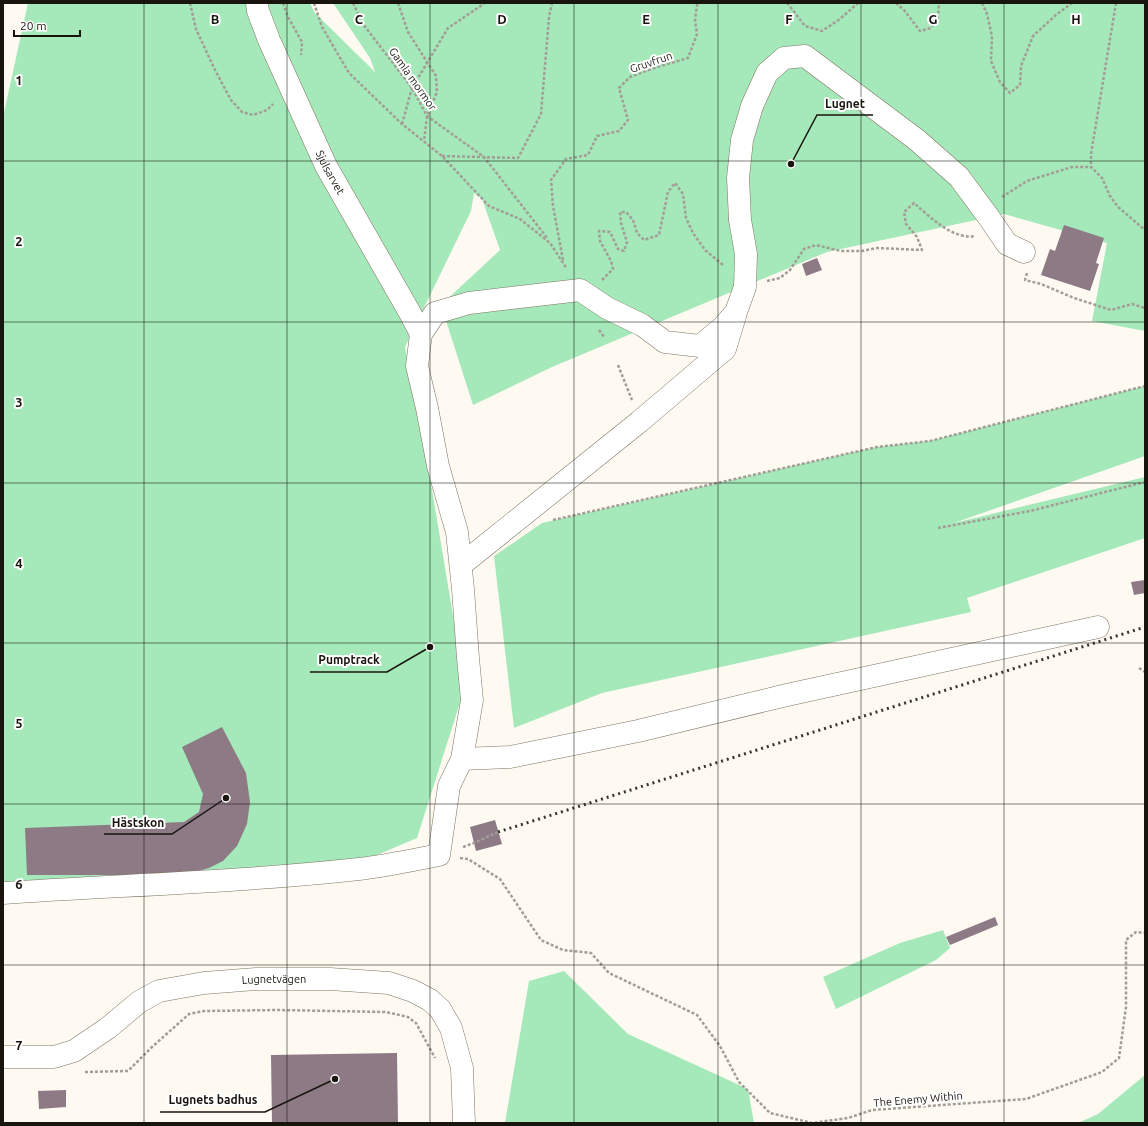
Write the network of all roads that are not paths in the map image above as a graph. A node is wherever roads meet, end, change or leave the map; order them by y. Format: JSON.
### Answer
{"nodes":[{"id":1,"x":257,"y":3,"type":"edge"},
{"id":2,"x":1024,"y":252,"type":"road end"},
{"id":3,"x":736,"y":312,"type":"junction"},
{"id":4,"x":421,"y":334,"type":"junction"},
{"id":5,"x":461,"y":565,"type":"junction"},
{"id":6,"x":1098,"y":627,"type":"dead end"},
{"id":7,"x":462,"y":759,"type":"junction"},
{"id":8,"x":3,"y":893,"type":"edge"},
{"id":9,"x":3,"y":1057,"type":"edge"},
{"id":10,"x":464,"y":1123,"type":"edge"}],
"edges":[{"from":1,"to":4,"type":"street","name":"Sjulsarvet"},
{"from":2,"to":3,"type":"street"},
{"from":3,"to":4,"type":"street"},
{"from":3,"to":5,"type":"street"},
{"from":4,"to":5,"type":"street"},
{"from":5,"to":7,"type":"street"},
{"from":6,"to":7,"type":"street"},
{"from":7,"to":8,"type":"street"},
{"from":9,"to":10,"type":"street","name":"Lugnetvägen"}]}
